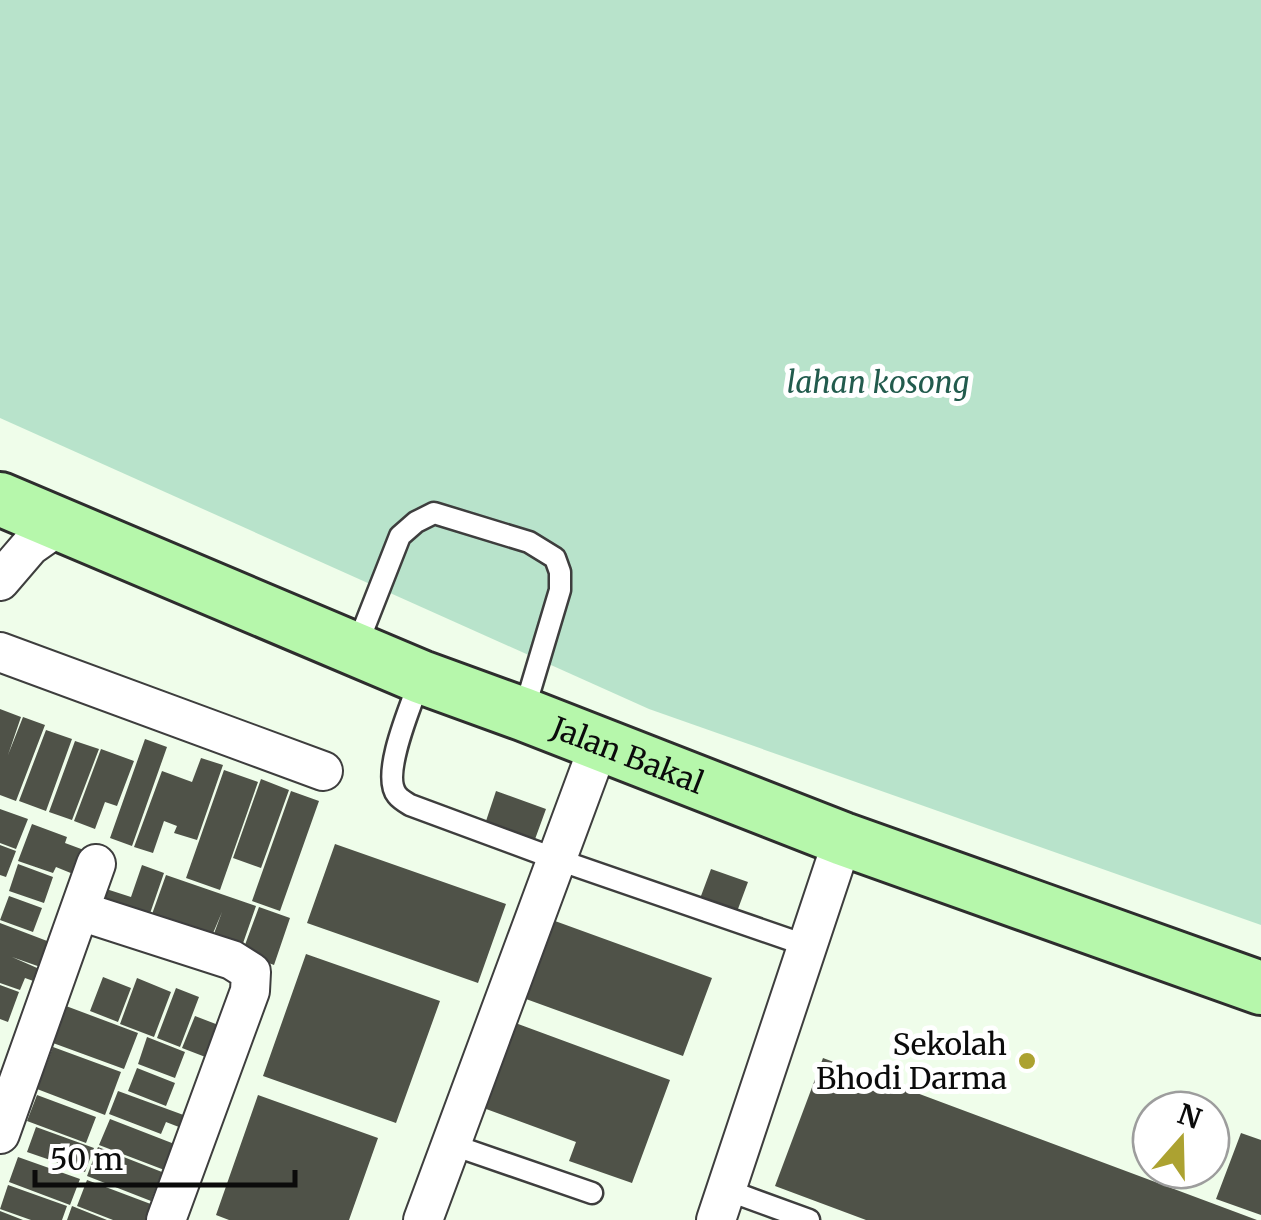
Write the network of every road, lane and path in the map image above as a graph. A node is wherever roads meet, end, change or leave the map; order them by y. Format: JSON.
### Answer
{"nodes":[{"id":1,"x":0,"y":499,"type":"edge"},
{"id":2,"x":60,"y":525,"type":"junction"},
{"id":3,"x":0,"y":581,"type":"edge"},
{"id":4,"x":356,"y":650,"type":"junction"},
{"id":5,"x":0,"y":652,"type":"edge"},
{"id":6,"x":421,"y":677,"type":"junction"},
{"id":7,"x":523,"y":714,"type":"junction"},
{"id":8,"x":599,"y":745,"type":"junction"},
{"id":9,"x":323,"y":771,"type":"dead end"},
{"id":10,"x":843,"y":839,"type":"junction"},
{"id":11,"x":556,"y":859,"type":"junction"},
{"id":12,"x":96,"y":864,"type":"dead end"},
{"id":13,"x":80,"y":911,"type":"junction"},
{"id":14,"x":808,"y":946,"type":"junction"},
{"id":15,"x":1261,"y":988,"type":"edge"},
{"id":16,"x":0,"y":1134,"type":"edge"},
{"id":17,"x":450,"y":1144,"type":"junction"},
{"id":18,"x":592,"y":1192,"type":"dead end"},
{"id":19,"x":721,"y":1205,"type":"edge"},
{"id":20,"x":166,"y":1220,"type":"edge"},
{"id":21,"x":424,"y":1220,"type":"edge"},
{"id":22,"x":809,"y":1220,"type":"edge"}],
"edges":[{"from":1,"to":2,"type":"street","name":"Jalan Bakal"},
{"from":2,"to":3,"type":"street"},
{"from":2,"to":4,"type":"street","name":"Jalan Bakal"},
{"from":4,"to":6,"type":"street","name":"Jalan Bakal"},
{"from":4,"to":7,"type":"lane"},
{"from":5,"to":9,"type":"street"},
{"from":6,"to":7,"type":"street","name":"Jalan Bakal"},
{"from":6,"to":11,"type":"lane"},
{"from":7,"to":8,"type":"street","name":"Jalan Bakal"},
{"from":8,"to":10,"type":"street","name":"Jalan Bakal"},
{"from":8,"to":11,"type":"street"},
{"from":10,"to":14,"type":"street"},
{"from":10,"to":15,"type":"street","name":"Jalan Bakal"},
{"from":11,"to":14,"type":"lane"},
{"from":11,"to":17,"type":"street"},
{"from":12,"to":13,"type":"street"},
{"from":13,"to":16,"type":"street"},
{"from":13,"to":20,"type":"street"},
{"from":14,"to":19,"type":"street"},
{"from":17,"to":18,"type":"lane"},
{"from":17,"to":21,"type":"street"},
{"from":19,"to":22,"type":"lane"}]}
